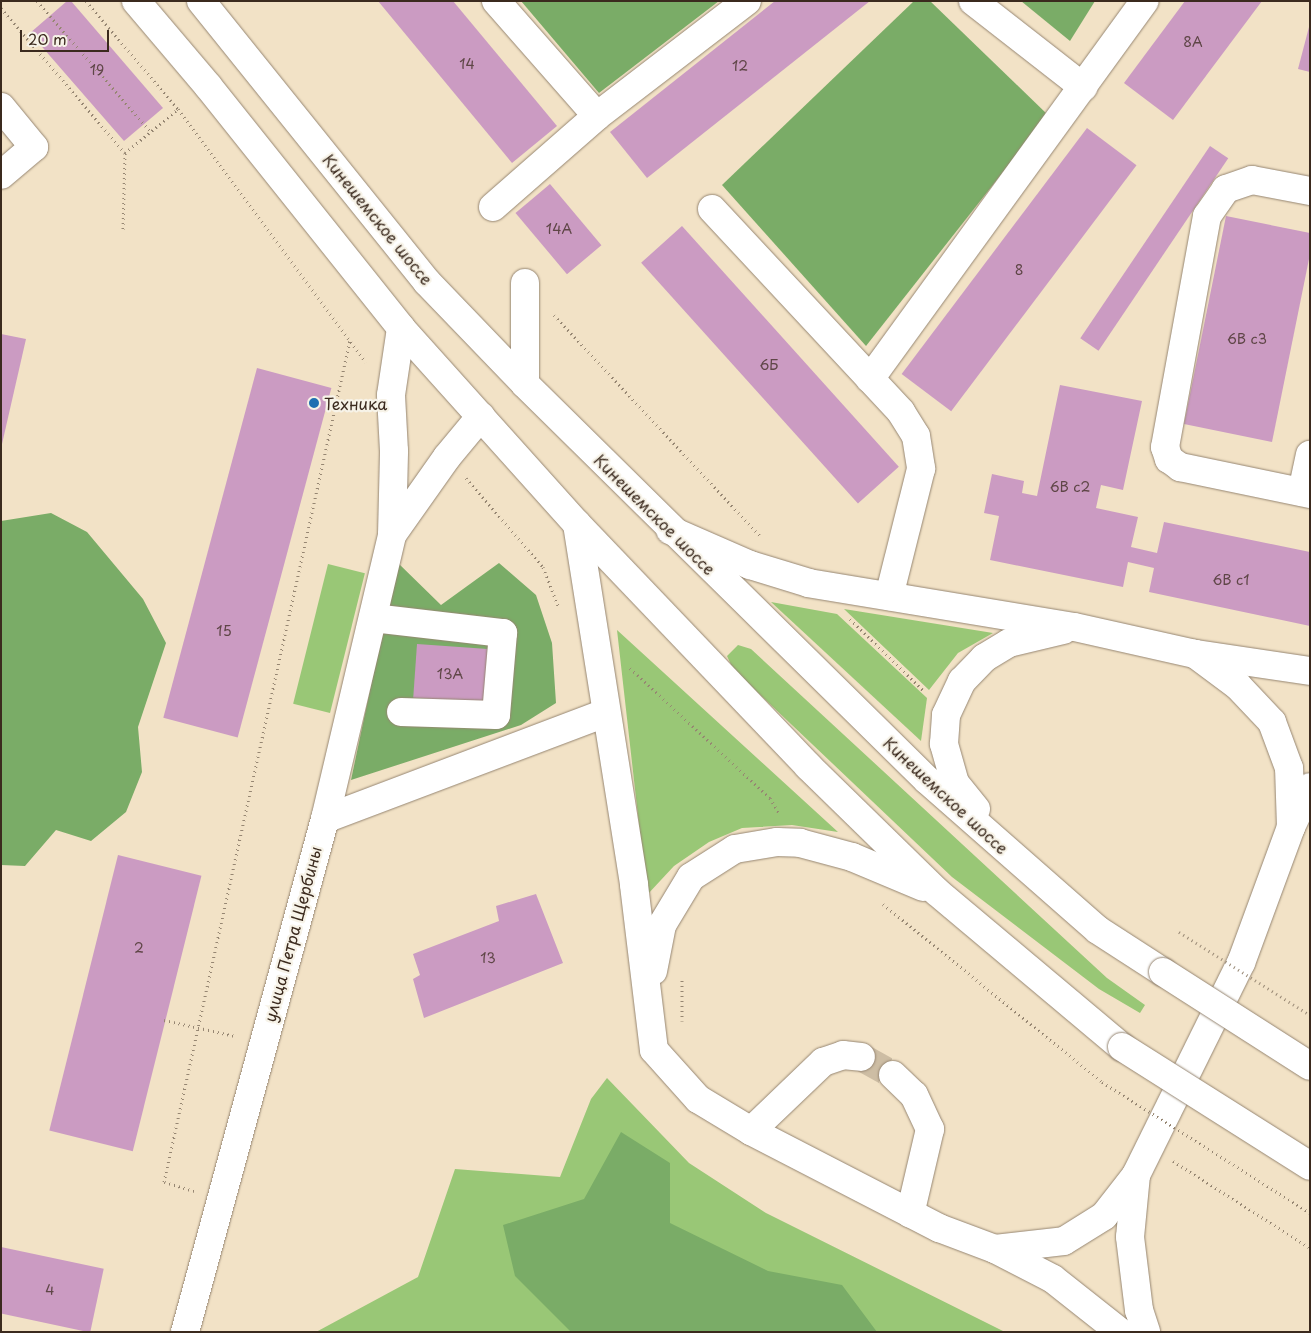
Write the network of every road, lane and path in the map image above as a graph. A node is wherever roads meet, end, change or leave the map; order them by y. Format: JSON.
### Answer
{"nodes":[{"id":1,"x":37,"y":1,"type":"edge"},
{"id":2,"x":86,"y":1,"type":"edge"},
{"id":3,"x":136,"y":1,"type":"edge"},
{"id":4,"x":202,"y":1,"type":"edge"},
{"id":5,"x":496,"y":1,"type":"edge"},
{"id":6,"x":747,"y":1,"type":"edge"},
{"id":7,"x":973,"y":1,"type":"edge"},
{"id":8,"x":1146,"y":1,"type":"edge"},
{"id":9,"x":1,"y":8,"type":"edge"},
{"id":10,"x":1083,"y":87,"type":"junction"},
{"id":11,"x":1,"y":107,"type":"edge"},
{"id":12,"x":178,"y":109,"type":"junction"},
{"id":13,"x":597,"y":116,"type":"junction"},
{"id":14,"x":150,"y":132,"type":"junction"},
{"id":15,"x":125,"y":153,"type":"junction"},
{"id":16,"x":1,"y":175,"type":"edge"},
{"id":17,"x":1310,"y":192,"type":"edge"},
{"id":18,"x":493,"y":207,"type":"dead end"},
{"id":19,"x":712,"y":209,"type":"dead end"},
{"id":20,"x":123,"y":231,"type":"dead end"},
{"id":21,"x":525,"y":283,"type":"joint"},
{"id":22,"x":401,"y":328,"type":"junction"},
{"id":23,"x":350,"y":340,"type":"junction"},
{"id":24,"x":870,"y":379,"type":"junction"},
{"id":25,"x":525,"y":384,"type":"junction"},
{"id":26,"x":391,"y":395,"type":"junction"},
{"id":27,"x":481,"y":416,"type":"junction"},
{"id":28,"x":1310,"y":455,"type":"edge"},
{"id":29,"x":447,"y":456,"type":"junction"},
{"id":30,"x":1306,"y":493,"type":"edge"},
{"id":31,"x":577,"y":524,"type":"junction"},
{"id":32,"x":670,"y":530,"type":"junction"},
{"id":33,"x":392,"y":535,"type":"junction"},
{"id":34,"x":767,"y":543,"type":"dead end"},
{"id":35,"x":889,"y":596,"type":"junction"},
{"id":36,"x":845,"y":615,"type":"dead end"},
{"id":37,"x":373,"y":618,"type":"junction"},
{"id":38,"x":563,"y":618,"type":"dead end"},
{"id":39,"x":1074,"y":627,"type":"junction"},
{"id":40,"x":1194,"y":654,"type":"junction"},
{"id":41,"x":628,"y":666,"type":"dead end"},
{"id":42,"x":1310,"y":671,"type":"edge"},
{"id":43,"x":927,"y":694,"type":"dead end"},
{"id":44,"x":400,"y":712,"type":"dead end"},
{"id":45,"x":606,"y":713,"type":"junction"},
{"id":46,"x":1310,"y":787,"type":"edge"},
{"id":47,"x":325,"y":819,"type":"junction"},
{"id":48,"x":783,"y":819,"type":"dead end"},
{"id":49,"x":1291,"y":827,"type":"junction"},
{"id":50,"x":1021,"y":865,"type":"junction"},
{"id":51,"x":937,"y":892,"type":"junction"},
{"id":52,"x":876,"y":898,"type":"dead end"},
{"id":53,"x":1179,"y":932,"type":"dead end"},
{"id":54,"x":682,"y":976,"type":"dead end"},
{"id":55,"x":649,"y":994,"type":"junction"},
{"id":56,"x":1310,"y":1015,"type":"edge"},
{"id":57,"x":164,"y":1020,"type":"dead end"},
{"id":58,"x":682,"y":1026,"type":"dead end"},
{"id":59,"x":199,"y":1028,"type":"junction"},
{"id":60,"x":263,"y":1042,"type":"junction"},
{"id":61,"x":861,"y":1057,"type":"tunnel mouth"},
{"id":62,"x":1310,"y":1066,"type":"edge"},
{"id":63,"x":893,"y":1075,"type":"tunnel mouth"},
{"id":64,"x":751,"y":1131,"type":"junction"},
{"id":65,"x":1170,"y":1159,"type":"dead end"},
{"id":66,"x":1310,"y":1166,"type":"edge"},
{"id":67,"x":1136,"y":1175,"type":"junction"},
{"id":68,"x":221,"y":1200,"type":"junction"},
{"id":69,"x":1310,"y":1213,"type":"edge"},
{"id":70,"x":910,"y":1214,"type":"junction"},
{"id":71,"x":1310,"y":1248,"type":"edge"},
{"id":72,"x":995,"y":1250,"type":"junction"},
{"id":73,"x":185,"y":1332,"type":"edge"},
{"id":74,"x":1120,"y":1332,"type":"edge"},
{"id":75,"x":1146,"y":1332,"type":"edge"}],
"edges":[{"from":1,"to":14,"type":"path"},
{"from":2,"to":12,"type":"path"},
{"from":3,"to":22,"type":"main road"},
{"from":4,"to":25,"type":"main road","name":"Кинешемское шоссе"},
{"from":5,"to":13,"type":"main road"},
{"from":6,"to":13,"type":"main road"},
{"from":7,"to":10,"type":"main road"},
{"from":8,"to":10,"type":"main road"},
{"from":9,"to":15,"type":"path"},
{"from":10,"to":24,"type":"main road"},
{"from":11,"to":16,"type":"main road"},
{"from":12,"to":14,"type":"path"},
{"from":12,"to":23,"type":"path"},
{"from":13,"to":18,"type":"main road"},
{"from":14,"to":15,"type":"path"},
{"from":15,"to":20,"type":"path"},
{"from":17,"to":30,"type":"main road"},
{"from":19,"to":24,"type":"main road"},
{"from":21,"to":25,"type":"main road"},
{"from":21,"to":34,"type":"path"},
{"from":22,"to":26,"type":"main road","name":"улица Петра Щербины"},
{"from":22,"to":27,"type":"main road"},
{"from":23,"to":26,"type":"path"},
{"from":23,"to":59,"type":"path"},
{"from":24,"to":35,"type":"main road"},
{"from":25,"to":32,"type":"main road","name":"Кинешемское шоссе"},
{"from":26,"to":33,"type":"main road","name":"улица Петра Щербины"},
{"from":27,"to":29,"type":"main road","name":"улица Петра Щербины"},
{"from":27,"to":31,"type":"main road"},
{"from":28,"to":30,"type":"main road"},
{"from":29,"to":33,"type":"main road","name":"улица Петра Щербины"},
{"from":29,"to":38,"type":"path"},
{"from":31,"to":45,"type":"main road"},
{"from":31,"to":51,"type":"main road"},
{"from":32,"to":35,"type":"main road"},
{"from":32,"to":50,"type":"main road","name":"Кинешемское шоссе"},
{"from":33,"to":37,"type":"main road","name":"улица Петра Щербины"},
{"from":35,"to":39,"type":"main road"},
{"from":36,"to":43,"type":"path"},
{"from":37,"to":44,"type":"main road"},
{"from":37,"to":47,"type":"main road","name":"улица Петра Щербины"},
{"from":39,"to":40,"type":"main road"},
{"from":39,"to":50,"type":"main road"},
{"from":40,"to":42,"type":"main road"},
{"from":40,"to":49,"type":"main road"},
{"from":41,"to":48,"type":"path"},
{"from":45,"to":47,"type":"main road"},
{"from":45,"to":55,"type":"main road"},
{"from":46,"to":49,"type":"main road"},
{"from":47,"to":60,"type":"main road","name":"улица Петра Щербины"},
{"from":49,"to":67,"type":"main road"},
{"from":50,"to":62,"type":"main road","name":"Кинешемское шоссе","bridge":true},
{"from":51,"to":55,"type":"main road"},
{"from":51,"to":66,"type":"main road","bridge":true},
{"from":52,"to":69,"type":"path","bridge":true},
{"from":53,"to":56,"type":"path","bridge":true},
{"from":54,"to":58,"type":"path"},
{"from":55,"to":64,"type":"main road"},
{"from":57,"to":59,"type":"path"},
{"from":59,"to":60,"type":"path"},
{"from":59,"to":68,"type":"path"},
{"from":60,"to":68,"type":"main road","name":"улица Петра Щербины"},
{"from":61,"to":64,"type":"main road"},
{"from":63,"to":70,"type":"main road"},
{"from":64,"to":70,"type":"main road"},
{"from":65,"to":71,"type":"path"},
{"from":67,"to":72,"type":"main road"},
{"from":67,"to":75,"type":"main road"},
{"from":68,"to":73,"type":"main road","name":"улица Петра Щербины"},
{"from":70,"to":72,"type":"main road"},
{"from":72,"to":74,"type":"main road"}]}
